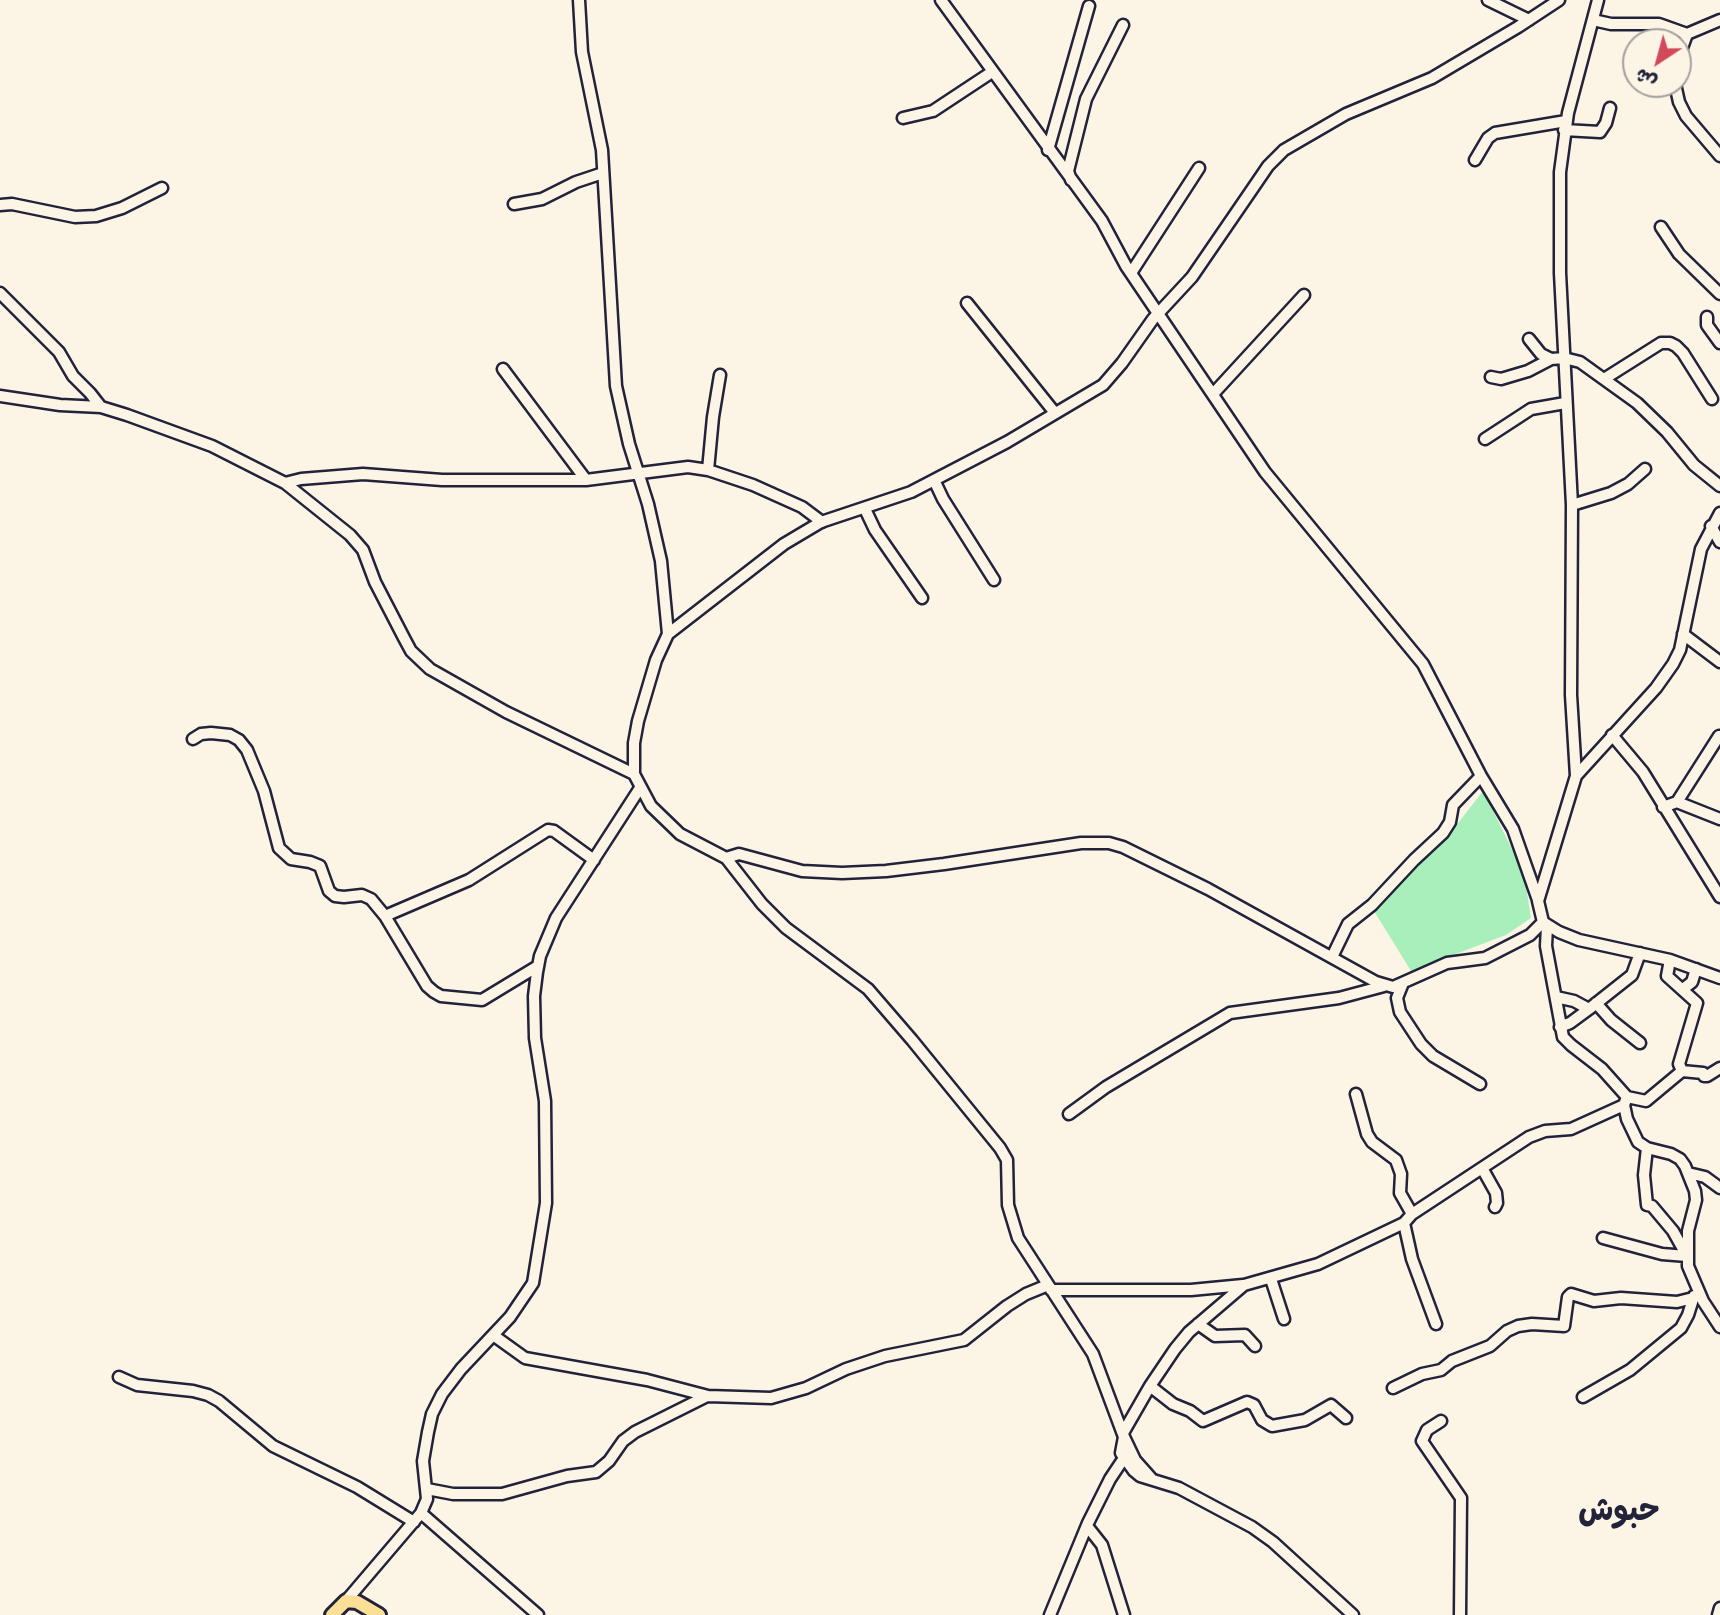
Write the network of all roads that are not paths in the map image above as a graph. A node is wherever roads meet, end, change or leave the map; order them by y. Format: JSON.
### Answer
{"nodes":[{"id":1,"x":579,"y":0,"type":"edge"},
{"id":2,"x":941,"y":0,"type":"edge"},
{"id":3,"x":1488,"y":0,"type":"edge"},
{"id":4,"x":1559,"y":0,"type":"edge"},
{"id":5,"x":1598,"y":0,"type":"edge"},
{"id":6,"x":1089,"y":6,"type":"dead end"},
{"id":7,"x":1529,"y":20,"type":"junction"},
{"id":8,"x":1593,"y":20,"type":"junction"},
{"id":9,"x":1720,"y":20,"type":"edge"},
{"id":10,"x":1123,"y":25,"type":"dead end"},
{"id":11,"x":1670,"y":28,"type":"edge"},
{"id":12,"x":1692,"y":32,"type":"edge"},
{"id":13,"x":992,"y":72,"type":"junction"},
{"id":14,"x":1678,"y":98,"type":"edge"},
{"id":15,"x":1610,"y":108,"type":"dead end"},
{"id":16,"x":904,"y":118,"type":"dead end"},
{"id":17,"x":1565,"y":125,"type":"junction"},
{"id":18,"x":1048,"y":150,"type":"junction"},
{"id":19,"x":1720,"y":156,"type":"edge"},
{"id":20,"x":1475,"y":160,"type":"dead end"},
{"id":21,"x":1199,"y":168,"type":"dead end"},
{"id":22,"x":603,"y":173,"type":"junction"},
{"id":23,"x":1072,"y":184,"type":"junction"},
{"id":24,"x":162,"y":188,"type":"dead end"},
{"id":25,"x":514,"y":204,"type":"dead end"},
{"id":26,"x":0,"y":205,"type":"edge"},
{"id":27,"x":1661,"y":227,"type":"dead end"},
{"id":28,"x":1131,"y":273,"type":"junction"},
{"id":29,"x":0,"y":292,"type":"edge"},
{"id":30,"x":1720,"y":294,"type":"edge"},
{"id":31,"x":1304,"y":295,"type":"dead end"},
{"id":32,"x":967,"y":303,"type":"dead end"},
{"id":33,"x":1159,"y":312,"type":"junction"},
{"id":34,"x":1707,"y":317,"type":"dead end"},
{"id":35,"x":1529,"y":340,"type":"dead end"},
{"id":36,"x":1720,"y":343,"type":"edge"},
{"id":37,"x":1564,"y":358,"type":"junction"},
{"id":38,"x":1551,"y":359,"type":"junction"},
{"id":39,"x":503,"y":369,"type":"dead end"},
{"id":40,"x":720,"y":375,"type":"dead end"},
{"id":41,"x":1491,"y":377,"type":"dead end"},
{"id":42,"x":1604,"y":379,"type":"junction"},
{"id":43,"x":1213,"y":394,"type":"junction"},
{"id":44,"x":0,"y":396,"type":"edge"},
{"id":45,"x":1712,"y":399,"type":"dead end"},
{"id":46,"x":1565,"y":403,"type":"junction"},
{"id":47,"x":101,"y":407,"type":"junction"},
{"id":48,"x":1055,"y":413,"type":"junction"},
{"id":49,"x":1485,"y":439,"type":"dead end"},
{"id":50,"x":1645,"y":469,"type":"dead end"},
{"id":51,"x":708,"y":470,"type":"junction"},
{"id":52,"x":638,"y":473,"type":"junction"},
{"id":53,"x":586,"y":480,"type":"junction"},
{"id":54,"x":934,"y":480,"type":"junction"},
{"id":55,"x":285,"y":483,"type":"junction"},
{"id":56,"x":1720,"y":486,"type":"edge"},
{"id":57,"x":1572,"y":505,"type":"junction"},
{"id":58,"x":866,"y":509,"type":"junction"},
{"id":59,"x":1720,"y":513,"type":"edge"},
{"id":60,"x":822,"y":522,"type":"junction"},
{"id":61,"x":1712,"y":526,"type":"junction"},
{"id":62,"x":1720,"y":541,"type":"edge"},
{"id":63,"x":993,"y":580,"type":"dead end"},
{"id":64,"x":922,"y":598,"type":"dead end"},
{"id":65,"x":668,"y":634,"type":"junction"},
{"id":66,"x":1683,"y":634,"type":"junction"},
{"id":67,"x":1720,"y":662,"type":"edge"},
{"id":68,"x":1612,"y":735,"type":"junction"},
{"id":69,"x":1719,"y":736,"type":"edge"},
{"id":70,"x":192,"y":739,"type":"dead end"},
{"id":71,"x":634,"y":774,"type":"junction"},
{"id":72,"x":1481,"y":776,"type":"junction"},
{"id":73,"x":1576,"y":776,"type":"junction"},
{"id":74,"x":640,"y":788,"type":"junction"},
{"id":75,"x":1677,"y":802,"type":"junction"},
{"id":76,"x":1663,"y":807,"type":"junction"},
{"id":77,"x":1720,"y":819,"type":"edge"},
{"id":78,"x":726,"y":858,"type":"junction"},
{"id":79,"x":594,"y":860,"type":"junction"},
{"id":80,"x":1720,"y":897,"type":"edge"},
{"id":81,"x":1538,"y":901,"type":"junction"},
{"id":82,"x":385,"y":916,"type":"junction"},
{"id":83,"x":1545,"y":924,"type":"junction"},
{"id":84,"x":1640,"y":953,"type":"junction"},
{"id":85,"x":1332,"y":957,"type":"junction"},
{"id":86,"x":1670,"y":960,"type":"junction"},
{"id":87,"x":538,"y":966,"type":"junction"},
{"id":88,"x":1696,"y":970,"type":"junction"},
{"id":89,"x":1720,"y":978,"type":"edge"},
{"id":90,"x":1403,"y":983,"type":"junction"},
{"id":91,"x":1385,"y":986,"type":"junction"},
{"id":92,"x":1683,"y":989,"type":"junction"},
{"id":93,"x":1556,"y":997,"type":"junction"},
{"id":94,"x":1592,"y":1006,"type":"junction"},
{"id":95,"x":1560,"y":1027,"type":"junction"},
{"id":96,"x":1640,"y":1043,"type":"dead end"},
{"id":97,"x":1720,"y":1068,"type":"edge"},
{"id":98,"x":1682,"y":1071,"type":"junction"},
{"id":99,"x":1480,"y":1084,"type":"dead end"},
{"id":100,"x":1356,"y":1094,"type":"dead end"},
{"id":101,"x":1626,"y":1101,"type":"junction"},
{"id":102,"x":1069,"y":1114,"type":"dead end"},
{"id":103,"x":1647,"y":1148,"type":"junction"},
{"id":104,"x":1482,"y":1168,"type":"junction"},
{"id":105,"x":1688,"y":1173,"type":"junction"},
{"id":106,"x":1720,"y":1187,"type":"edge"},
{"id":107,"x":1495,"y":1207,"type":"dead end"},
{"id":108,"x":1412,"y":1214,"type":"junction"},
{"id":109,"x":1404,"y":1223,"type":"junction"},
{"id":110,"x":1603,"y":1238,"type":"dead end"},
{"id":111,"x":1687,"y":1256,"type":"junction"},
{"id":112,"x":1271,"y":1279,"type":"junction"},
{"id":113,"x":1244,"y":1285,"type":"junction"},
{"id":114,"x":1050,"y":1287,"type":"junction"},
{"id":115,"x":1695,"y":1294,"type":"junction"},
{"id":116,"x":1284,"y":1319,"type":"dead end"},
{"id":117,"x":1198,"y":1324,"type":"junction"},
{"id":118,"x":1436,"y":1324,"type":"dead end"},
{"id":119,"x":1720,"y":1328,"type":"edge"},
{"id":120,"x":493,"y":1335,"type":"junction"},
{"id":121,"x":1255,"y":1346,"type":"dead end"},
{"id":122,"x":119,"y":1377,"type":"dead end"},
{"id":123,"x":1150,"y":1386,"type":"junction"},
{"id":124,"x":1393,"y":1388,"type":"dead end"},
{"id":125,"x":708,"y":1396,"type":"junction"},
{"id":126,"x":1583,"y":1397,"type":"dead end"},
{"id":127,"x":1346,"y":1418,"type":"dead end"},
{"id":128,"x":1441,"y":1422,"type":"dead end"},
{"id":129,"x":1123,"y":1435,"type":"junction"},
{"id":130,"x":1127,"y":1454,"type":"junction"},
{"id":131,"x":427,"y":1489,"type":"junction"},
{"id":132,"x":418,"y":1517,"type":"junction"},
{"id":133,"x":1087,"y":1526,"type":"junction"},
{"id":134,"x":1720,"y":1608,"type":"edge"},
{"id":135,"x":339,"y":1610,"type":"edge"},
{"id":136,"x":379,"y":1615,"type":"edge"},
{"id":137,"x":538,"y":1615,"type":"edge"},
{"id":138,"x":1049,"y":1615,"type":"edge"},
{"id":139,"x":1124,"y":1615,"type":"edge"},
{"id":140,"x":1353,"y":1615,"type":"edge"},
{"id":141,"x":1460,"y":1615,"type":"edge"},
{"id":142,"x":1718,"y":1615,"type":"edge"}],
"edges":[{"from":1,"to":22,"type":"street"},
{"from":2,"to":13,"type":"street"},
{"from":3,"to":7,"type":"street"},
{"from":4,"to":7,"type":"street"},
{"from":5,"to":8,"type":"street"},
{"from":6,"to":18,"type":"street"},
{"from":7,"to":33,"type":"street"},
{"from":8,"to":11,"type":"street"},
{"from":8,"to":17,"type":"street"},
{"from":9,"to":12,"type":"street"},
{"from":10,"to":23,"type":"street"},
{"from":13,"to":16,"type":"street"},
{"from":13,"to":18,"type":"street"},
{"from":14,"to":19,"type":"street"},
{"from":15,"to":17,"type":"street"},
{"from":17,"to":20,"type":"street"},
{"from":17,"to":37,"type":"street"},
{"from":18,"to":23,"type":"street"},
{"from":21,"to":28,"type":"street"},
{"from":22,"to":25,"type":"street"},
{"from":22,"to":52,"type":"street"},
{"from":23,"to":28,"type":"street"},
{"from":24,"to":26,"type":"street"},
{"from":27,"to":30,"type":"street"},
{"from":28,"to":33,"type":"street"},
{"from":29,"to":47,"type":"street"},
{"from":31,"to":43,"type":"street"},
{"from":32,"to":48,"type":"street"},
{"from":33,"to":43,"type":"street"},
{"from":33,"to":48,"type":"street"},
{"from":34,"to":36,"type":"street"},
{"from":35,"to":38,"type":"street"},
{"from":37,"to":38,"type":"street"},
{"from":37,"to":42,"type":"street"},
{"from":37,"to":46,"type":"street"},
{"from":38,"to":41,"type":"street"},
{"from":39,"to":53,"type":"street"},
{"from":40,"to":51,"type":"street"},
{"from":42,"to":45,"type":"street"},
{"from":42,"to":56,"type":"street"},
{"from":43,"to":72,"type":"street"},
{"from":44,"to":47,"type":"street"},
{"from":46,"to":49,"type":"street"},
{"from":46,"to":57,"type":"street"},
{"from":47,"to":55,"type":"street"},
{"from":48,"to":54,"type":"street"},
{"from":50,"to":57,"type":"street"},
{"from":51,"to":52,"type":"street"},
{"from":51,"to":60,"type":"street"},
{"from":52,"to":53,"type":"street"},
{"from":52,"to":65,"type":"street"},
{"from":53,"to":55,"type":"street"},
{"from":54,"to":58,"type":"street"},
{"from":54,"to":63,"type":"street"},
{"from":55,"to":71,"type":"street"},
{"from":57,"to":73,"type":"street"},
{"from":58,"to":60,"type":"street"},
{"from":58,"to":64,"type":"street"},
{"from":59,"to":61,"type":"street"},
{"from":60,"to":65,"type":"street"},
{"from":61,"to":62,"type":"street"},
{"from":61,"to":66,"type":"street"},
{"from":65,"to":71,"type":"street"},
{"from":66,"to":67,"type":"street"},
{"from":66,"to":68,"type":"street"},
{"from":68,"to":73,"type":"street"},
{"from":68,"to":76,"type":"street"},
{"from":69,"to":75,"type":"street"},
{"from":70,"to":82,"type":"street"},
{"from":71,"to":74,"type":"street"},
{"from":72,"to":81,"type":"street"},
{"from":72,"to":85,"type":"street"},
{"from":73,"to":81,"type":"street"},
{"from":74,"to":78,"type":"street"},
{"from":74,"to":79,"type":"street"},
{"from":75,"to":76,"type":"street"},
{"from":75,"to":77,"type":"street"},
{"from":76,"to":80,"type":"street"},
{"from":78,"to":85,"type":"street"},
{"from":78,"to":114,"type":"street"},
{"from":79,"to":82,"type":"street"},
{"from":79,"to":87,"type":"street"},
{"from":81,"to":83,"type":"street"},
{"from":82,"to":87,"type":"street"},
{"from":83,"to":84,"type":"street"},
{"from":83,"to":90,"type":"street"},
{"from":83,"to":93,"type":"street"},
{"from":84,"to":86,"type":"street"},
{"from":84,"to":94,"type":"street"},
{"from":85,"to":91,"type":"street"},
{"from":86,"to":88,"type":"street"},
{"from":86,"to":92,"type":"street"},
{"from":87,"to":120,"type":"street"},
{"from":88,"to":89,"type":"street"},
{"from":88,"to":92,"type":"street"},
{"from":90,"to":91,"type":"street"},
{"from":90,"to":99,"type":"street"},
{"from":91,"to":102,"type":"street"},
{"from":92,"to":98,"type":"street"},
{"from":93,"to":94,"type":"street"},
{"from":93,"to":95,"type":"street"},
{"from":94,"to":95,"type":"street"},
{"from":94,"to":96,"type":"street"},
{"from":95,"to":101,"type":"street"},
{"from":97,"to":98,"type":"street"},
{"from":98,"to":101,"type":"street"},
{"from":100,"to":108,"type":"street"},
{"from":101,"to":103,"type":"street"},
{"from":101,"to":104,"type":"street"},
{"from":103,"to":105,"type":"street"},
{"from":103,"to":111,"type":"street"},
{"from":104,"to":107,"type":"street"},
{"from":104,"to":108,"type":"street"},
{"from":105,"to":106,"type":"street"},
{"from":105,"to":111,"type":"street"},
{"from":108,"to":109,"type":"street"},
{"from":109,"to":112,"type":"street"},
{"from":109,"to":118,"type":"street"},
{"from":110,"to":111,"type":"street"},
{"from":111,"to":115,"type":"street"},
{"from":112,"to":113,"type":"street"},
{"from":112,"to":116,"type":"street"},
{"from":113,"to":114,"type":"street"},
{"from":113,"to":117,"type":"street"},
{"from":114,"to":125,"type":"street"},
{"from":114,"to":129,"type":"street"},
{"from":115,"to":119,"type":"street"},
{"from":115,"to":124,"type":"street"},
{"from":115,"to":126,"type":"street"},
{"from":117,"to":121,"type":"street"},
{"from":117,"to":123,"type":"street"},
{"from":120,"to":125,"type":"street"},
{"from":120,"to":131,"type":"street"},
{"from":122,"to":132,"type":"street"},
{"from":123,"to":127,"type":"street"},
{"from":123,"to":129,"type":"street"},
{"from":125,"to":131,"type":"street"},
{"from":128,"to":141,"type":"street"},
{"from":129,"to":130,"type":"street"},
{"from":130,"to":133,"type":"street"},
{"from":130,"to":140,"type":"street"},
{"from":131,"to":132,"type":"street"},
{"from":132,"to":135,"type":"street"},
{"from":132,"to":137,"type":"street"},
{"from":133,"to":138,"type":"street"},
{"from":133,"to":139,"type":"street"},
{"from":134,"to":142,"type":"street"},
{"from":135,"to":136,"type":"main road"}]}
